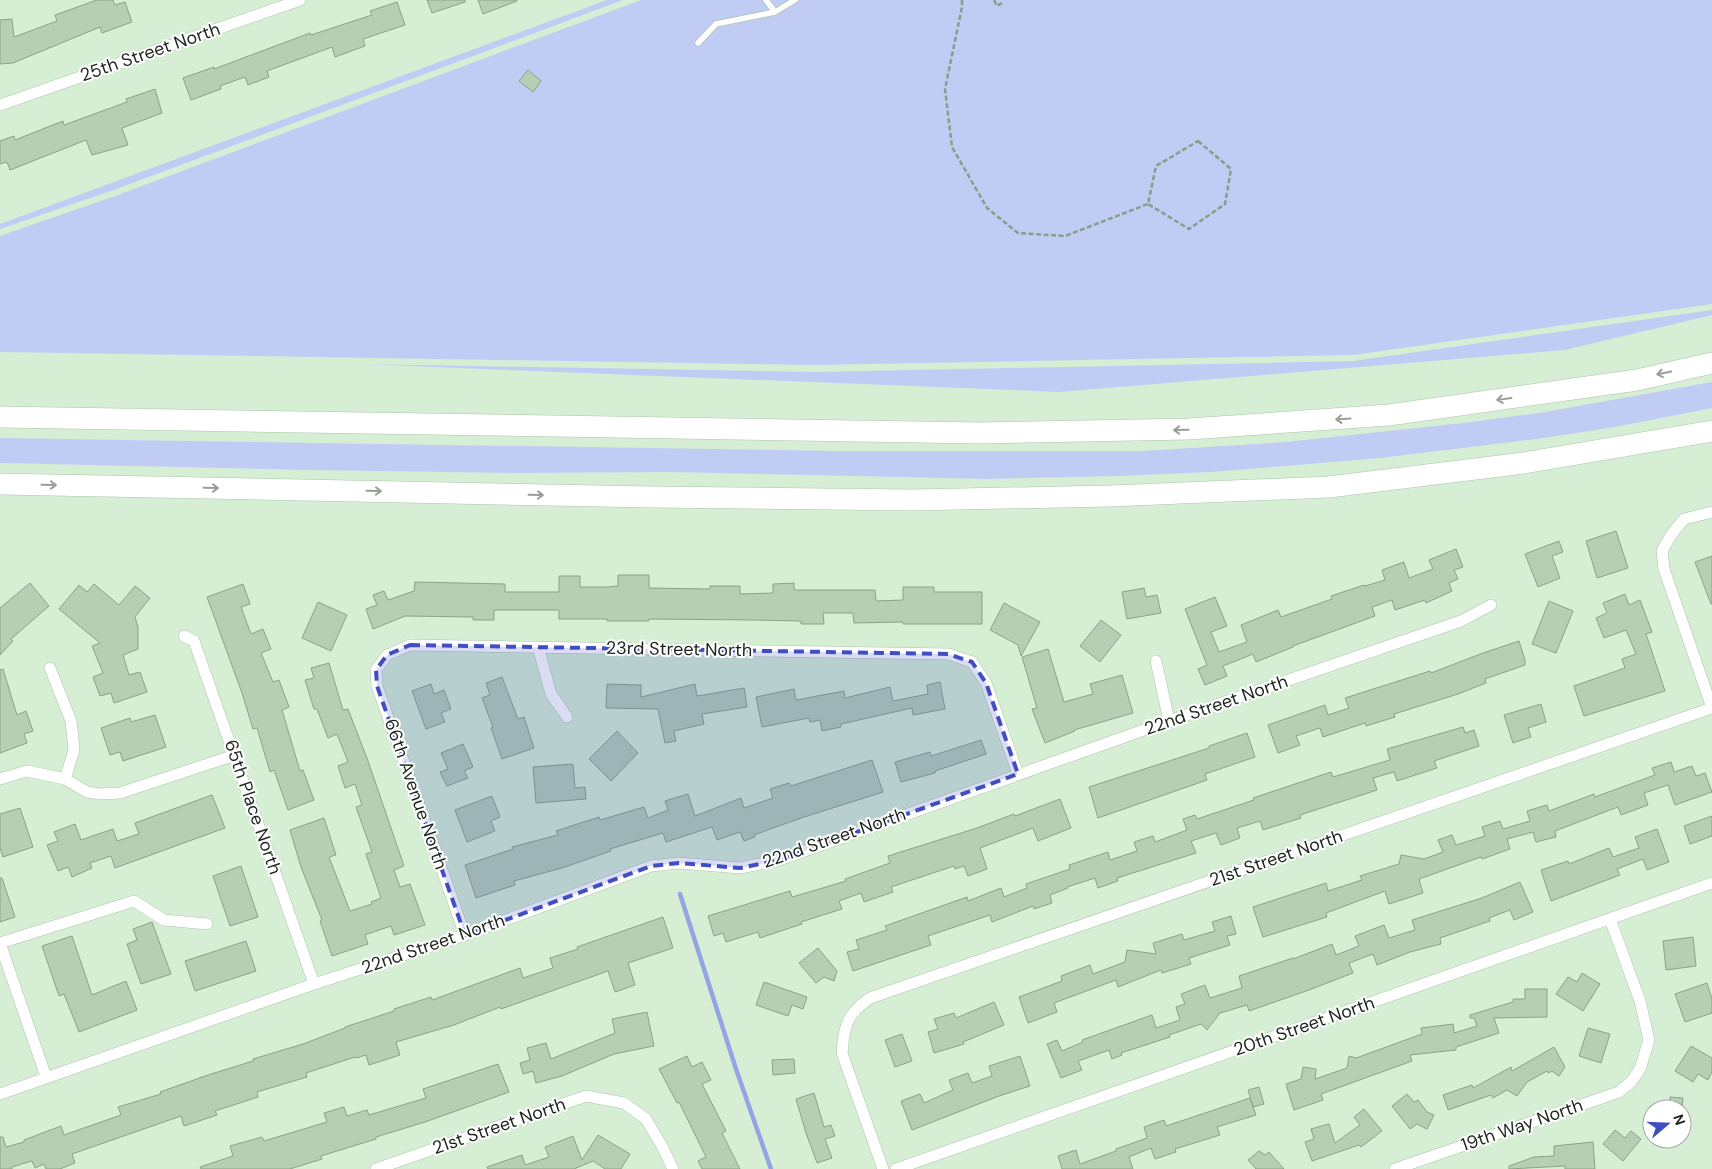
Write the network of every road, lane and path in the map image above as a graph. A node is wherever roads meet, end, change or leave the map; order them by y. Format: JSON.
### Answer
{"nodes":[{"id":1,"x":300,"y":0,"type":"edge"},
{"id":2,"x":766,"y":0,"type":"edge"},
{"id":3,"x":795,"y":0,"type":"edge"},
{"id":4,"x":962,"y":0,"type":"edge"},
{"id":5,"x":994,"y":0,"type":"edge"},
{"id":6,"x":1002,"y":3,"type":"dead end"},
{"id":7,"x":776,"y":12,"type":"junction"},
{"id":8,"x":698,"y":43,"type":"dead end"},
{"id":9,"x":0,"y":105,"type":"edge"},
{"id":10,"x":1148,"y":204,"type":"junction"},
{"id":11,"x":1712,"y":363,"type":"edge"},
{"id":12,"x":0,"y":417,"type":"edge"},
{"id":13,"x":1712,"y":432,"type":"edge"},
{"id":14,"x":0,"y":484,"type":"edge"},
{"id":15,"x":1712,"y":512,"type":"edge"},
{"id":16,"x":1491,"y":605,"type":"dead end"},
{"id":17,"x":184,"y":636,"type":"dead end"},
{"id":18,"x":538,"y":647,"type":"junction"},
{"id":19,"x":386,"y":655,"type":"joint"},
{"id":20,"x":1156,"y":661,"type":"dead end"},
{"id":21,"x":50,"y":668,"type":"dead end"},
{"id":22,"x":1712,"y":708,"type":"edge"},
{"id":23,"x":567,"y":717,"type":"dead end"},
{"id":24,"x":1169,"y":721,"type":"junction"},
{"id":25,"x":235,"y":755,"type":"junction"},
{"id":26,"x":1018,"y":774,"type":"junction"},
{"id":27,"x":0,"y":779,"type":"edge"},
{"id":28,"x":65,"y":779,"type":"junction"},
{"id":29,"x":1712,"y":883,"type":"edge"},
{"id":30,"x":1610,"y":919,"type":"junction"},
{"id":31,"x":207,"y":924,"type":"dead end"},
{"id":32,"x":465,"y":935,"type":"junction"},
{"id":33,"x":0,"y":943,"type":"edge"},
{"id":34,"x":314,"y":984,"type":"junction"},
{"id":35,"x":46,"y":1077,"type":"junction"},
{"id":36,"x":0,"y":1094,"type":"edge"},
{"id":37,"x":915,"y":1166,"type":"edge"},
{"id":38,"x":376,"y":1169,"type":"edge"},
{"id":39,"x":673,"y":1169,"type":"edge"},
{"id":40,"x":883,"y":1169,"type":"edge"},
{"id":41,"x":896,"y":1169,"type":"edge"},
{"id":42,"x":1395,"y":1169,"type":"edge"}],
"edges":[{"from":1,"to":9,"type":"street","name":"25th Street North"},
{"from":2,"to":7,"type":"lane"},
{"from":3,"to":7,"type":"lane"},
{"from":4,"to":10,"type":"path"},
{"from":5,"to":6,"type":"path"},
{"from":7,"to":8,"type":"lane"},
{"from":10,"to":10,"type":"path"},
{"from":11,"to":12,"type":"highway","one_way":true},
{"from":14,"to":13,"type":"highway","one_way":true},
{"from":15,"to":22,"type":"street"},
{"from":16,"to":24,"type":"street","name":"22nd Street North"},
{"from":17,"to":25,"type":"street","name":"65th Place North"},
{"from":18,"to":19,"type":"street","name":"23rd Street North"},
{"from":18,"to":23,"type":"street"},
{"from":18,"to":26,"type":"street","name":"23rd Street North"},
{"from":19,"to":32,"type":"street","name":"66th Avenue North"},
{"from":20,"to":24,"type":"street"},
{"from":21,"to":28,"type":"street"},
{"from":22,"to":40,"type":"street","name":"21st Street North"},
{"from":24,"to":26,"type":"street","name":"22nd Street North"},
{"from":25,"to":28,"type":"street"},
{"from":25,"to":34,"type":"street","name":"65th Place North"},
{"from":26,"to":32,"type":"street","name":"22nd Street North"},
{"from":27,"to":28,"type":"street"},
{"from":29,"to":30,"type":"street","name":"20th Street North"},
{"from":30,"to":37,"type":"street","name":"20th Street North"},
{"from":30,"to":42,"type":"street","name":"19th Way North"},
{"from":31,"to":33,"type":"street"},
{"from":32,"to":34,"type":"street","name":"22nd Street North"},
{"from":33,"to":35,"type":"street"},
{"from":34,"to":35,"type":"street","name":"22nd Street North"},
{"from":35,"to":36,"type":"street","name":"22nd Street North"},
{"from":37,"to":41,"type":"street","name":"20th Street North"},
{"from":38,"to":39,"type":"street","name":"21st Street North"}]}
